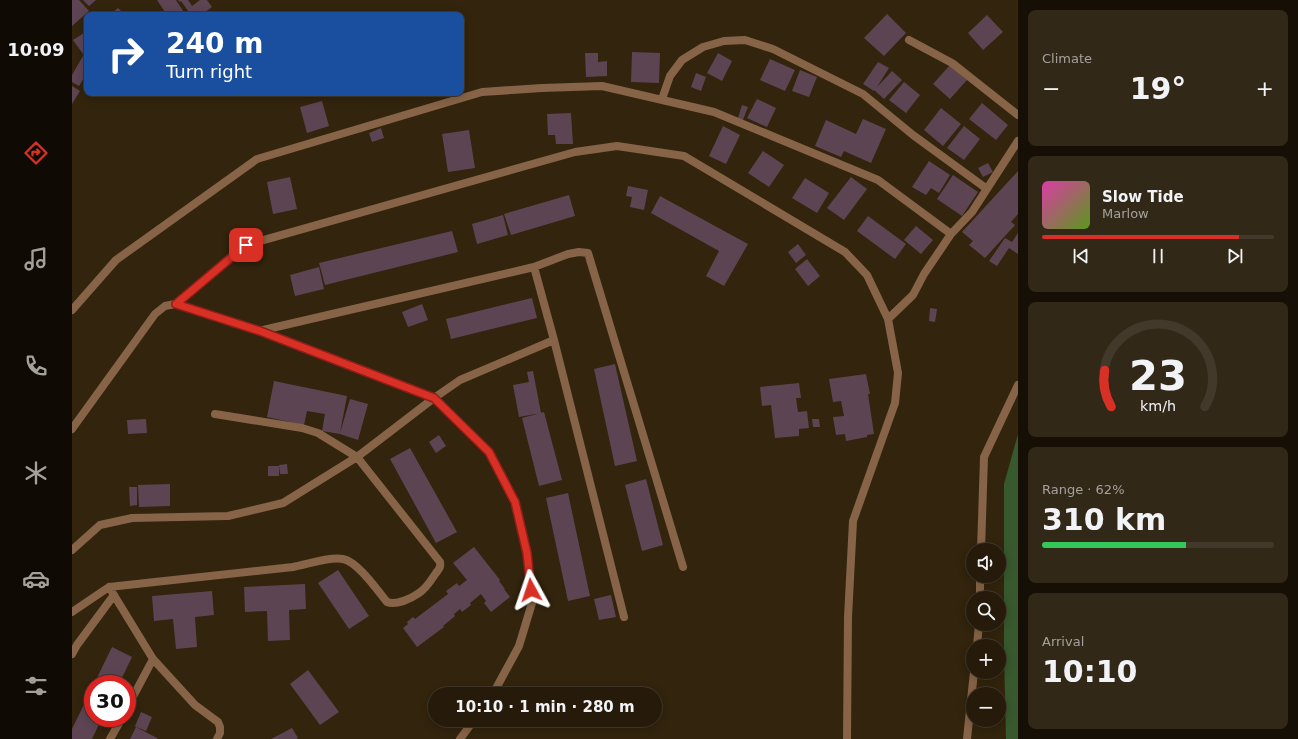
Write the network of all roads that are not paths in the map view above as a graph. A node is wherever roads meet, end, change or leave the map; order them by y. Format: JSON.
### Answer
{"nodes":[{"id":1,"x":909,"y":40,"type":"dead end"},
{"id":2,"x":662,"y":100,"type":"junction"},
{"id":3,"x":1018,"y":115,"type":"edge"},
{"id":4,"x":1018,"y":141,"type":"edge"},
{"id":5,"x":987,"y":189,"type":"junction"},
{"id":6,"x":951,"y":234,"type":"junction"},
{"id":7,"x":534,"y":267,"type":"junction"},
{"id":8,"x":176,"y":304,"type":"junction"},
{"id":9,"x":72,"y":310,"type":"edge"},
{"id":10,"x":888,"y":319,"type":"junction"},
{"id":11,"x":260,"y":331,"type":"junction"},
{"id":12,"x":554,"y":340,"type":"junction"},
{"id":13,"x":1018,"y":385,"type":"edge"},
{"id":14,"x":434,"y":398,"type":"junction"},
{"id":15,"x":215,"y":414,"type":"dead end"},
{"id":16,"x":72,"y":429,"type":"edge"},
{"id":17,"x":356,"y":457,"type":"junction"},
{"id":18,"x":981,"y":543,"type":"edge"},
{"id":19,"x":72,"y":550,"type":"edge"},
{"id":20,"x":683,"y":567,"type":"dead end"},
{"id":21,"x":109,"y":587,"type":"junction"},
{"id":22,"x":114,"y":595,"type":"junction"},
{"id":23,"x":72,"y":612,"type":"edge"},
{"id":24,"x":624,"y":617,"type":"dead end"},
{"id":25,"x":72,"y":654,"type":"edge"},
{"id":26,"x":153,"y":659,"type":"junction"},
{"id":27,"x":973,"y":679,"type":"edge"},
{"id":28,"x":497,"y":687,"type":"edge"},
{"id":29,"x":136,"y":691,"type":"edge"},
{"id":30,"x":117,"y":727,"type":"edge"},
{"id":31,"x":469,"y":727,"type":"edge"},
{"id":32,"x":110,"y":739,"type":"edge"},
{"id":33,"x":217,"y":739,"type":"edge"},
{"id":34,"x":460,"y":739,"type":"edge"},
{"id":35,"x":847,"y":739,"type":"edge"},
{"id":36,"x":967,"y":739,"type":"edge"}],
"edges":[{"from":1,"to":3,"type":"street"},
{"from":2,"to":5,"type":"street"},
{"from":2,"to":6,"type":"street"},
{"from":2,"to":9,"type":"street"},
{"from":4,"to":5,"type":"street"},
{"from":5,"to":6,"type":"street"},
{"from":6,"to":10,"type":"street"},
{"from":7,"to":11,"type":"street"},
{"from":7,"to":12,"type":"street"},
{"from":7,"to":20,"type":"street"},
{"from":8,"to":10,"type":"street"},
{"from":8,"to":11,"type":"street"},
{"from":8,"to":16,"type":"street"},
{"from":10,"to":35,"type":"street"},
{"from":11,"to":14,"type":"street"},
{"from":12,"to":14,"type":"street"},
{"from":12,"to":24,"type":"street"},
{"from":13,"to":18,"type":"street"},
{"from":14,"to":17,"type":"street"},
{"from":14,"to":28,"type":"street"},
{"from":15,"to":17,"type":"street"},
{"from":17,"to":19,"type":"street"},
{"from":17,"to":21,"type":"street"},
{"from":21,"to":22,"type":"street"},
{"from":21,"to":23,"type":"street"},
{"from":22,"to":25,"type":"street"},
{"from":22,"to":26,"type":"street"},
{"from":26,"to":29,"type":"street"},
{"from":26,"to":33,"type":"street"},
{"from":27,"to":36,"type":"street"},
{"from":30,"to":32,"type":"street"},
{"from":31,"to":34,"type":"street"}]}
